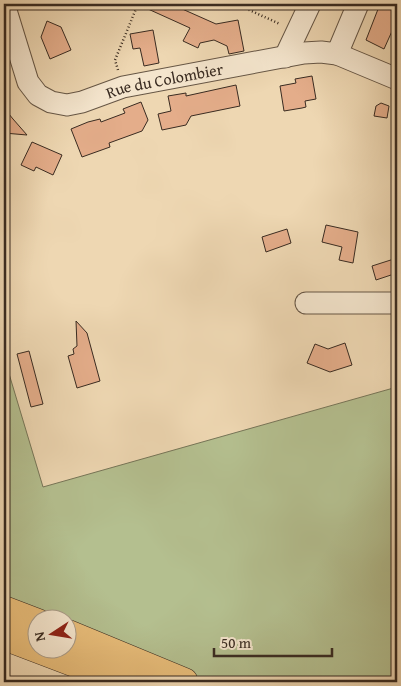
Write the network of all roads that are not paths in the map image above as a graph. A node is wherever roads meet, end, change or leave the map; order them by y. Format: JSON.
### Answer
{"nodes":[{"id":1,"x":4,"y":4,"type":"edge"},
{"id":2,"x":310,"y":4,"type":"edge"},
{"id":3,"x":358,"y":4,"type":"edge"},
{"id":4,"x":337,"y":54,"type":"junction"},
{"id":5,"x":285,"y":57,"type":"junction"},
{"id":6,"x":397,"y":79,"type":"edge"},
{"id":7,"x":306,"y":303,"type":"dead end"},
{"id":8,"x":397,"y":303,"type":"edge"},
{"id":9,"x":4,"y":610,"type":"edge"},
{"id":10,"x":28,"y":619,"type":"edge"},
{"id":11,"x":4,"y":636,"type":"edge"},
{"id":12,"x":78,"y":638,"type":"edge"},
{"id":13,"x":125,"y":682,"type":"edge"},
{"id":14,"x":184,"y":682,"type":"edge"}],
"edges":[{"from":1,"to":5,"type":"street","name":"Rue du Colombier"},
{"from":2,"to":5,"type":"street"},
{"from":3,"to":4,"type":"street"},
{"from":4,"to":5,"type":"street","name":"Rue du Colombier"},
{"from":4,"to":6,"type":"street"},
{"from":7,"to":8,"type":"street"},
{"from":9,"to":10,"type":"highway"},
{"from":11,"to":13,"type":"highway"},
{"from":12,"to":14,"type":"highway"}]}
